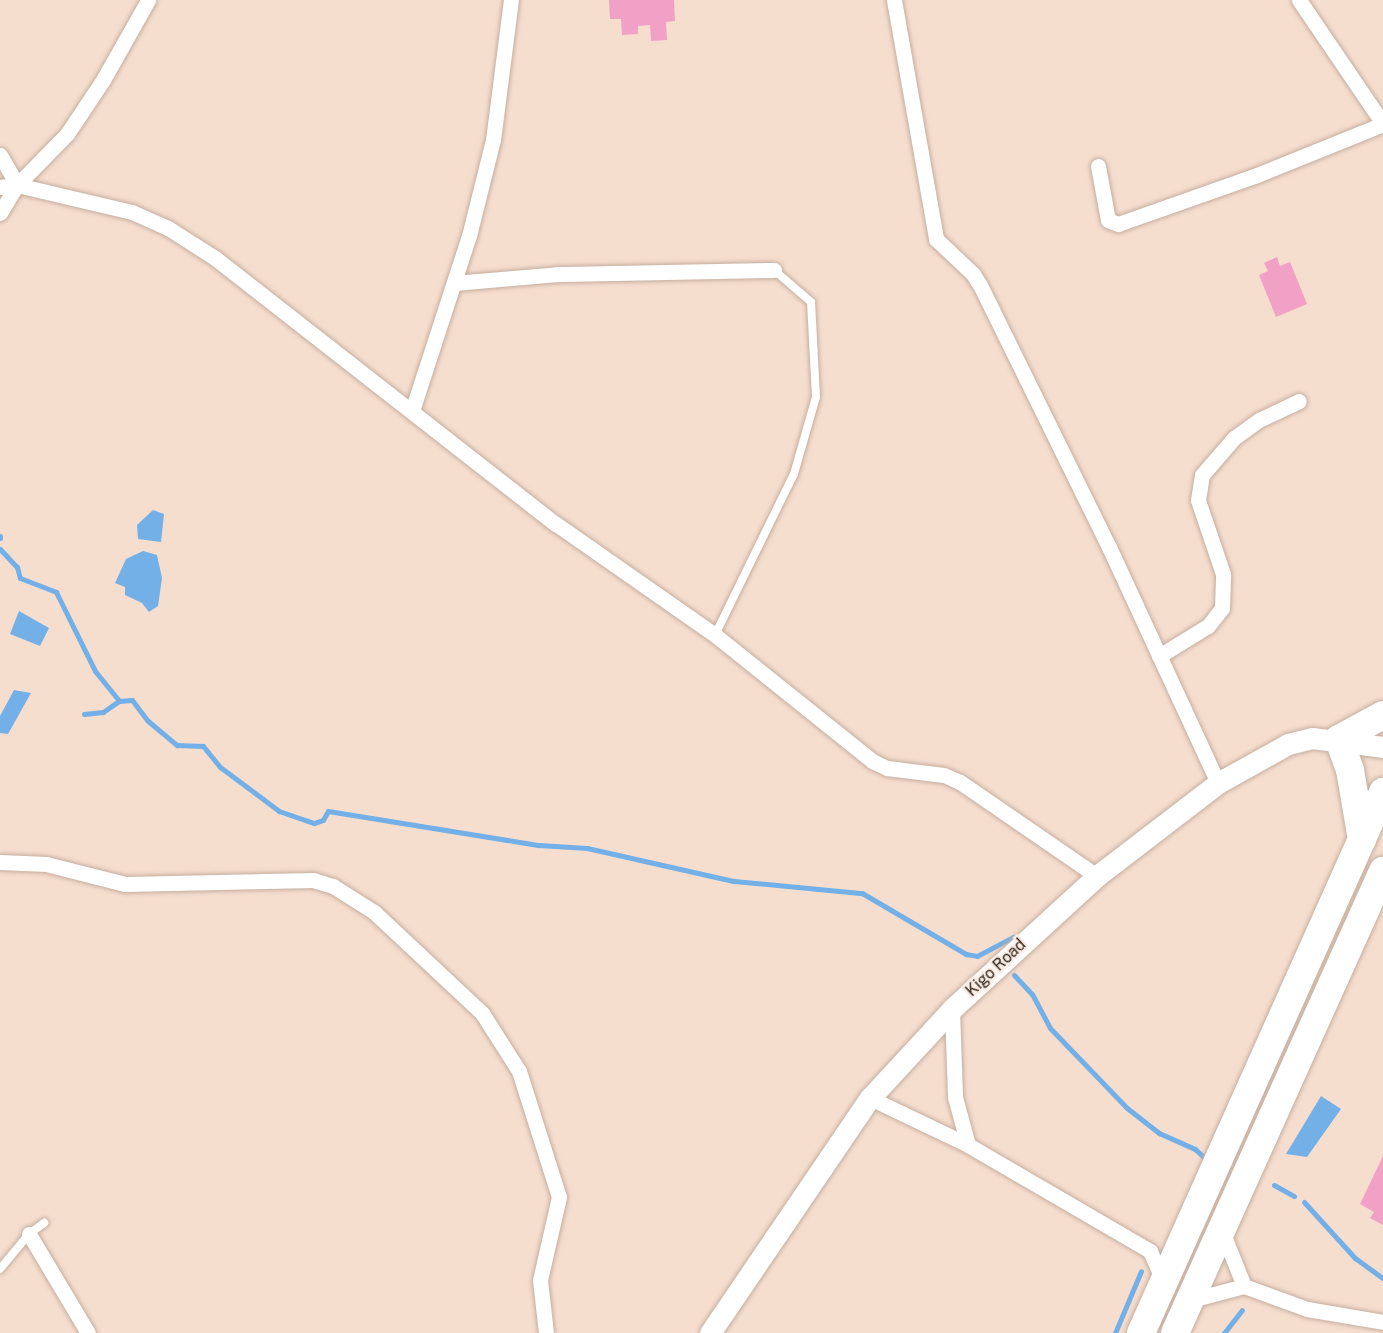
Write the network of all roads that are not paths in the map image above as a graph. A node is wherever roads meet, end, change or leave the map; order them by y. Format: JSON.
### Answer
{"nodes":[{"id":1,"x":148,"y":0,"type":"edge"},
{"id":2,"x":512,"y":0,"type":"edge"},
{"id":3,"x":894,"y":0,"type":"edge"},
{"id":4,"x":1299,"y":0,"type":"edge"},
{"id":5,"x":1382,"y":123,"type":"edge"},
{"id":6,"x":0,"y":155,"type":"edge"},
{"id":7,"x":1098,"y":166,"type":"dead end"},
{"id":8,"x":17,"y":185,"type":"junction"},
{"id":9,"x":0,"y":187,"type":"edge"},
{"id":10,"x":0,"y":213,"type":"edge"},
{"id":11,"x":774,"y":270,"type":"joint"},
{"id":12,"x":454,"y":283,"type":"junction"},
{"id":13,"x":1299,"y":401,"type":"dead end"},
{"id":14,"x":412,"y":411,"type":"junction"},
{"id":15,"x":715,"y":635,"type":"junction"},
{"id":16,"x":1159,"y":656,"type":"junction"},
{"id":17,"x":1383,"y":715,"type":"edge"},
{"id":18,"x":1339,"y":739,"type":"junction"},
{"id":19,"x":1383,"y":747,"type":"edge"},
{"id":20,"x":1218,"y":783,"type":"junction"},
{"id":21,"x":1383,"y":792,"type":"edge"},
{"id":22,"x":1362,"y":842,"type":"junction"},
{"id":23,"x":0,"y":861,"type":"edge"},
{"id":24,"x":1383,"y":872,"type":"edge"},
{"id":25,"x":1097,"y":876,"type":"junction"},
{"id":26,"x":952,"y":1009,"type":"junction"},
{"id":27,"x":870,"y":1098,"type":"junction"},
{"id":28,"x":968,"y":1145,"type":"junction"},
{"id":29,"x":44,"y":1223,"type":"dead end"},
{"id":30,"x":1222,"y":1230,"type":"junction"},
{"id":31,"x":28,"y":1234,"type":"junction"},
{"id":32,"x":1182,"y":1243,"type":"junction"},
{"id":33,"x":1150,"y":1251,"type":"junction"},
{"id":34,"x":0,"y":1269,"type":"edge"},
{"id":35,"x":1164,"y":1283,"type":"junction"},
{"id":36,"x":1244,"y":1286,"type":"junction"},
{"id":37,"x":1191,"y":1300,"type":"junction"},
{"id":38,"x":1383,"y":1322,"type":"edge"},
{"id":39,"x":88,"y":1333,"type":"edge"},
{"id":40,"x":546,"y":1333,"type":"edge"},
{"id":41,"x":710,"y":1333,"type":"edge"},
{"id":42,"x":1141,"y":1333,"type":"edge"},
{"id":43,"x":1175,"y":1333,"type":"edge"}],
"edges":[{"from":1,"to":8,"type":"street"},
{"from":2,"to":12,"type":"street"},
{"from":3,"to":16,"type":"street"},
{"from":4,"to":5,"type":"street"},
{"from":5,"to":7,"type":"street"},
{"from":6,"to":8,"type":"street"},
{"from":8,"to":9,"type":"street"},
{"from":8,"to":10,"type":"street"},
{"from":8,"to":14,"type":"street"},
{"from":11,"to":12,"type":"street"},
{"from":11,"to":15,"type":"lane"},
{"from":12,"to":14,"type":"street"},
{"from":13,"to":16,"type":"street"},
{"from":14,"to":15,"type":"street"},
{"from":15,"to":25,"type":"street"},
{"from":16,"to":20,"type":"street"},
{"from":17,"to":18,"type":"highway"},
{"from":18,"to":19,"type":"street","name":"Kigo Road"},
{"from":18,"to":20,"type":"street","name":"Kigo Road"},
{"from":18,"to":22,"type":"highway"},
{"from":20,"to":25,"type":"street","name":"Kigo Road"},
{"from":21,"to":22,"type":"highway"},
{"from":22,"to":32,"type":"highway"},
{"from":23,"to":40,"type":"street"},
{"from":24,"to":30,"type":"highway"},
{"from":25,"to":26,"type":"street","name":"Kigo Road"},
{"from":26,"to":27,"type":"street","name":"Kigo Road"},
{"from":26,"to":28,"type":"street"},
{"from":27,"to":28,"type":"street"},
{"from":27,"to":41,"type":"street","name":"Kigo Road"},
{"from":28,"to":33,"type":"street"},
{"from":29,"to":31,"type":"lane"},
{"from":30,"to":36,"type":"street"},
{"from":30,"to":37,"type":"highway"},
{"from":31,"to":34,"type":"lane"},
{"from":31,"to":39,"type":"street"},
{"from":32,"to":33,"type":"street"},
{"from":32,"to":35,"type":"highway"},
{"from":33,"to":35,"type":"street"},
{"from":35,"to":42,"type":"highway"},
{"from":36,"to":37,"type":"street"},
{"from":36,"to":38,"type":"street"},
{"from":37,"to":43,"type":"highway"}]}
